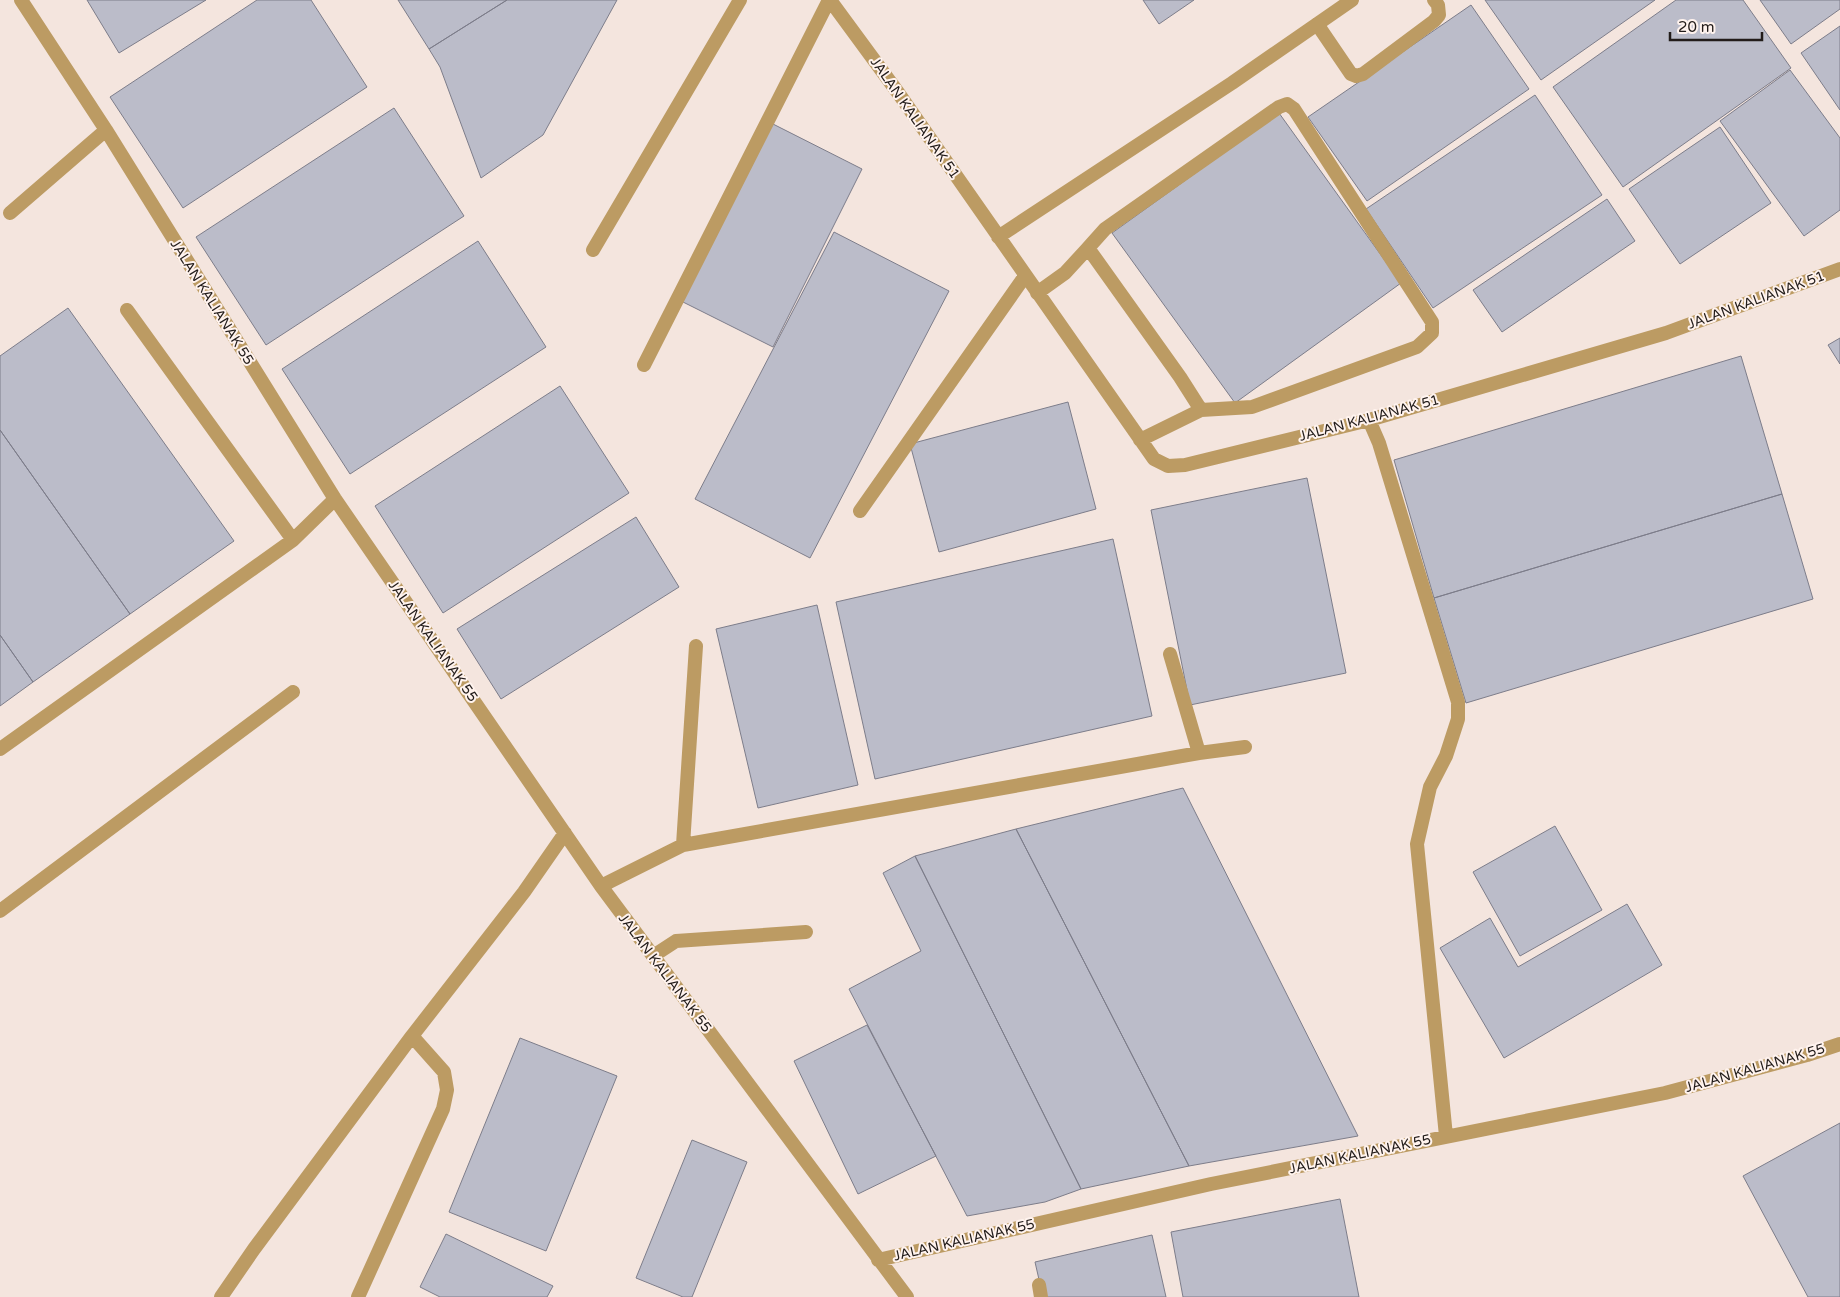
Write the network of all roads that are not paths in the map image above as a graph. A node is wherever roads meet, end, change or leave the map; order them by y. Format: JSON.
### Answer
{"nodes":[{"id":1,"x":21,"y":0,"type":"edge"},
{"id":2,"x":740,"y":0,"type":"edge"},
{"id":3,"x":829,"y":0,"type":"edge"},
{"id":4,"x":1352,"y":0,"type":"edge"},
{"id":5,"x":1434,"y":0,"type":"edge"},
{"id":6,"x":1317,"y":24,"type":"junction"},
{"id":7,"x":106,"y":130,"type":"junction"},
{"id":8,"x":10,"y":213,"type":"dead end"},
{"id":9,"x":998,"y":237,"type":"junction"},
{"id":10,"x":1088,"y":248,"type":"junction"},
{"id":11,"x":593,"y":250,"type":"dead end"},
{"id":12,"x":1840,"y":270,"type":"edge"},
{"id":13,"x":1025,"y":276,"type":"junction"},
{"id":14,"x":1037,"y":293,"type":"junction"},
{"id":15,"x":127,"y":310,"type":"dead end"},
{"id":16,"x":644,"y":365,"type":"dead end"},
{"id":17,"x":1201,"y":410,"type":"junction"},
{"id":18,"x":1369,"y":420,"type":"junction"},
{"id":19,"x":1140,"y":440,"type":"junction"},
{"id":20,"x":334,"y":499,"type":"junction"},
{"id":21,"x":860,"y":511,"type":"dead end"},
{"id":22,"x":293,"y":540,"type":"junction"},
{"id":23,"x":696,"y":646,"type":"dead end"},
{"id":24,"x":1170,"y":654,"type":"dead end"},
{"id":25,"x":293,"y":692,"type":"dead end"},
{"id":26,"x":1245,"y":747,"type":"dead end"},
{"id":27,"x":0,"y":749,"type":"edge"},
{"id":28,"x":1199,"y":753,"type":"junction"},
{"id":29,"x":565,"y":833,"type":"junction"},
{"id":30,"x":683,"y":845,"type":"junction"},
{"id":31,"x":601,"y":886,"type":"junction"},
{"id":32,"x":0,"y":911,"type":"edge"},
{"id":33,"x":806,"y":932,"type":"dead end"},
{"id":34,"x":653,"y":956,"type":"junction"},
{"id":35,"x":412,"y":1036,"type":"junction"},
{"id":36,"x":1840,"y":1044,"type":"edge"},
{"id":37,"x":1446,"y":1136,"type":"junction"},
{"id":38,"x":878,"y":1260,"type":"junction"},
{"id":39,"x":221,"y":1297,"type":"edge"},
{"id":40,"x":358,"y":1297,"type":"edge"},
{"id":41,"x":907,"y":1297,"type":"edge"}],
"edges":[{"from":1,"to":7,"type":"lane","name":"JALAN KALIANAK 55"},
{"from":2,"to":11,"type":"lane"},
{"from":3,"to":9,"type":"lane","name":"JALAN KALIANAK 51"},
{"from":3,"to":16,"type":"lane"},
{"from":4,"to":6,"type":"lane"},
{"from":5,"to":6,"type":"lane"},
{"from":6,"to":9,"type":"lane"},
{"from":7,"to":8,"type":"lane"},
{"from":7,"to":20,"type":"lane","name":"JALAN KALIANAK 55"},
{"from":9,"to":13,"type":"lane","name":"JALAN KALIANAK 51"},
{"from":10,"to":14,"type":"lane"},
{"from":10,"to":17,"type":"lane"},
{"from":10,"to":17,"type":"lane"},
{"from":12,"to":18,"type":"lane","name":"JALAN KALIANAK 51"},
{"from":13,"to":14,"type":"lane","name":"JALAN KALIANAK 51"},
{"from":13,"to":21,"type":"lane"},
{"from":14,"to":19,"type":"lane","name":"JALAN KALIANAK 51"},
{"from":15,"to":22,"type":"lane"},
{"from":17,"to":19,"type":"lane"},
{"from":18,"to":19,"type":"lane","name":"JALAN KALIANAK 51"},
{"from":18,"to":37,"type":"lane"},
{"from":20,"to":22,"type":"lane"},
{"from":20,"to":29,"type":"lane","name":"JALAN KALIANAK 55"},
{"from":22,"to":27,"type":"lane"},
{"from":23,"to":30,"type":"lane"},
{"from":24,"to":28,"type":"lane"},
{"from":25,"to":32,"type":"lane"},
{"from":26,"to":28,"type":"lane"},
{"from":28,"to":30,"type":"lane"},
{"from":29,"to":31,"type":"lane","name":"JALAN KALIANAK 55"},
{"from":29,"to":35,"type":"lane"},
{"from":30,"to":31,"type":"lane"},
{"from":31,"to":34,"type":"lane","name":"JALAN KALIANAK 55"},
{"from":33,"to":34,"type":"lane"},
{"from":34,"to":38,"type":"lane","name":"JALAN KALIANAK 55"},
{"from":35,"to":39,"type":"lane"},
{"from":35,"to":40,"type":"lane"},
{"from":36,"to":37,"type":"lane","name":"JALAN KALIANAK 55"},
{"from":37,"to":38,"type":"lane","name":"JALAN KALIANAK 55"},
{"from":38,"to":41,"type":"lane","name":"JALAN KALIANAK 55"}]}
